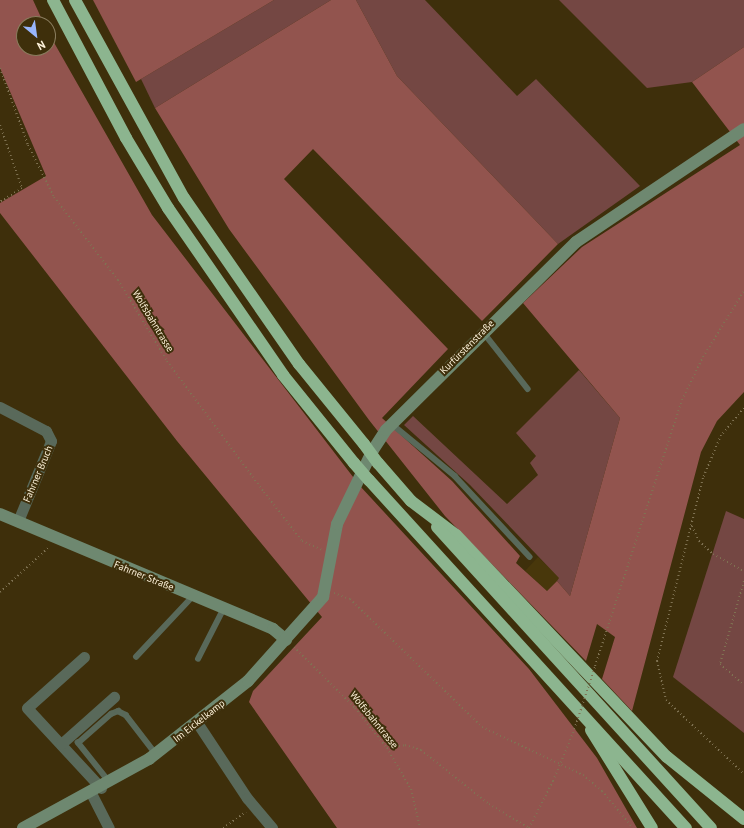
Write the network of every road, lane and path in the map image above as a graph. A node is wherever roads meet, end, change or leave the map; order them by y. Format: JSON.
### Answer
{"nodes":[{"id":1,"x":53,"y":0,"type":"edge"},
{"id":2,"x":75,"y":0,"type":"edge"},
{"id":3,"x":0,"y":68,"type":"edge"},
{"id":4,"x":0,"y":125,"type":"edge"},
{"id":5,"x":744,"y":129,"type":"edge"},
{"id":6,"x":0,"y":202,"type":"edge"},
{"id":7,"x":744,"y":291,"type":"edge"},
{"id":8,"x":483,"y":331,"type":"junction"},
{"id":9,"x":528,"y":389,"type":"dead end"},
{"id":10,"x":0,"y":407,"type":"edge"},
{"id":11,"x":744,"y":408,"type":"edge"},
{"id":12,"x":392,"y":424,"type":"junction"},
{"id":13,"x":416,"y":504,"type":"junction"},
{"id":14,"x":0,"y":514,"type":"edge"},
{"id":15,"x":18,"y":521,"type":"junction"},
{"id":16,"x":692,"y":525,"type":"junction"},
{"id":17,"x":58,"y":540,"type":"junction"},
{"id":18,"x":330,"y":554,"type":"junction"},
{"id":19,"x":530,"y":557,"type":"dead end"},
{"id":20,"x":744,"y":571,"type":"edge"},
{"id":21,"x":744,"y":581,"type":"edge"},
{"id":22,"x":326,"y":590,"type":"junction"},
{"id":23,"x":0,"y":592,"type":"edge"},
{"id":24,"x":193,"y":596,"type":"junction"},
{"id":25,"x":224,"y":608,"type":"junction"},
{"id":26,"x":286,"y":640,"type":"junction"},
{"id":27,"x":84,"y":657,"type":"dead end"},
{"id":28,"x":136,"y":657,"type":"dead end"},
{"id":29,"x":198,"y":659,"type":"dead end"},
{"id":30,"x":744,"y":685,"type":"edge"},
{"id":31,"x":114,"y":697,"type":"dead end"},
{"id":32,"x":574,"y":701,"type":"junction"},
{"id":33,"x":198,"y":724,"type":"junction"},
{"id":34,"x":61,"y":744,"type":"junction"},
{"id":35,"x":387,"y":748,"type":"junction"},
{"id":36,"x":156,"y":754,"type":"junction"},
{"id":37,"x":744,"y":774,"type":"edge"},
{"id":38,"x":101,"y":788,"type":"junction"},
{"id":39,"x":255,"y":806,"type":"junction"},
{"id":40,"x":744,"y":819,"type":"edge"},
{"id":41,"x":24,"y":828,"type":"edge"},
{"id":42,"x":109,"y":828,"type":"edge"},
{"id":43,"x":223,"y":828,"type":"edge"},
{"id":44,"x":272,"y":828,"type":"edge"},
{"id":45,"x":420,"y":828,"type":"edge"},
{"id":46,"x":529,"y":828,"type":"edge"},
{"id":47,"x":633,"y":828,"type":"edge"},
{"id":48,"x":652,"y":828,"type":"edge"},
{"id":49,"x":686,"y":828,"type":"edge"},
{"id":50,"x":711,"y":828,"type":"edge"}],
"edges":[{"from":1,"to":32,"type":"highway","bridge":true},
{"from":2,"to":13,"type":"highway","bridge":true},
{"from":3,"to":18,"type":"path","name":"Wolfsbahntrasse"},
{"from":4,"to":6,"type":"path"},
{"from":5,"to":8,"type":"street","name":"Kurfürstenstraße"},
{"from":7,"to":46,"type":"path","bridge":true},
{"from":8,"to":9,"type":"lane"},
{"from":8,"to":12,"type":"street","name":"Kurfürstenstraße"},
{"from":10,"to":15,"type":"street","name":"Fahrner Bruch"},
{"from":11,"to":16,"type":"path"},
{"from":12,"to":18,"type":"street","name":"Kurfürstenstraße"},
{"from":12,"to":19,"type":"lane"},
{"from":13,"to":40,"type":"highway"},
{"from":13,"to":50,"type":"highway"},
{"from":14,"to":15,"type":"street","name":"Fahrner Straße"},
{"from":15,"to":17,"type":"street","name":"Fahrner Straße"},
{"from":16,"to":20,"type":"path"},
{"from":16,"to":37,"type":"path"},
{"from":17,"to":23,"type":"path"},
{"from":17,"to":24,"type":"street","name":"Fahrner Straße"},
{"from":18,"to":22,"type":"street","name":"Kurfürstenstraße"},
{"from":21,"to":30,"type":"path"},
{"from":22,"to":26,"type":"street"},
{"from":22,"to":47,"type":"path"},
{"from":24,"to":25,"type":"street","name":"Fahrner Straße"},
{"from":24,"to":28,"type":"lane"},
{"from":25,"to":26,"type":"street","name":"Fahrner Straße"},
{"from":25,"to":29,"type":"lane"},
{"from":26,"to":33,"type":"street","name":"Im Eickelkamp"},
{"from":26,"to":35,"type":"path","name":"Wolfsbahntrasse"},
{"from":27,"to":34,"type":"street"},
{"from":31,"to":34,"type":"street"},
{"from":32,"to":48,"type":"highway"},
{"from":32,"to":49,"type":"highway"},
{"from":33,"to":36,"type":"street","name":"Im Eickelkamp"},
{"from":33,"to":39,"type":"street"},
{"from":34,"to":38,"type":"street"},
{"from":35,"to":45,"type":"path","name":"Wolfsbahntrasse"},
{"from":35,"to":46,"type":"path"},
{"from":36,"to":38,"type":"street","name":"Im Eickelkamp"},
{"from":36,"to":38,"type":"lane"},
{"from":38,"to":41,"type":"street","name":"Im Eickelkamp"},
{"from":38,"to":42,"type":"street"},
{"from":39,"to":43,"type":"path"},
{"from":39,"to":44,"type":"street"}]}
